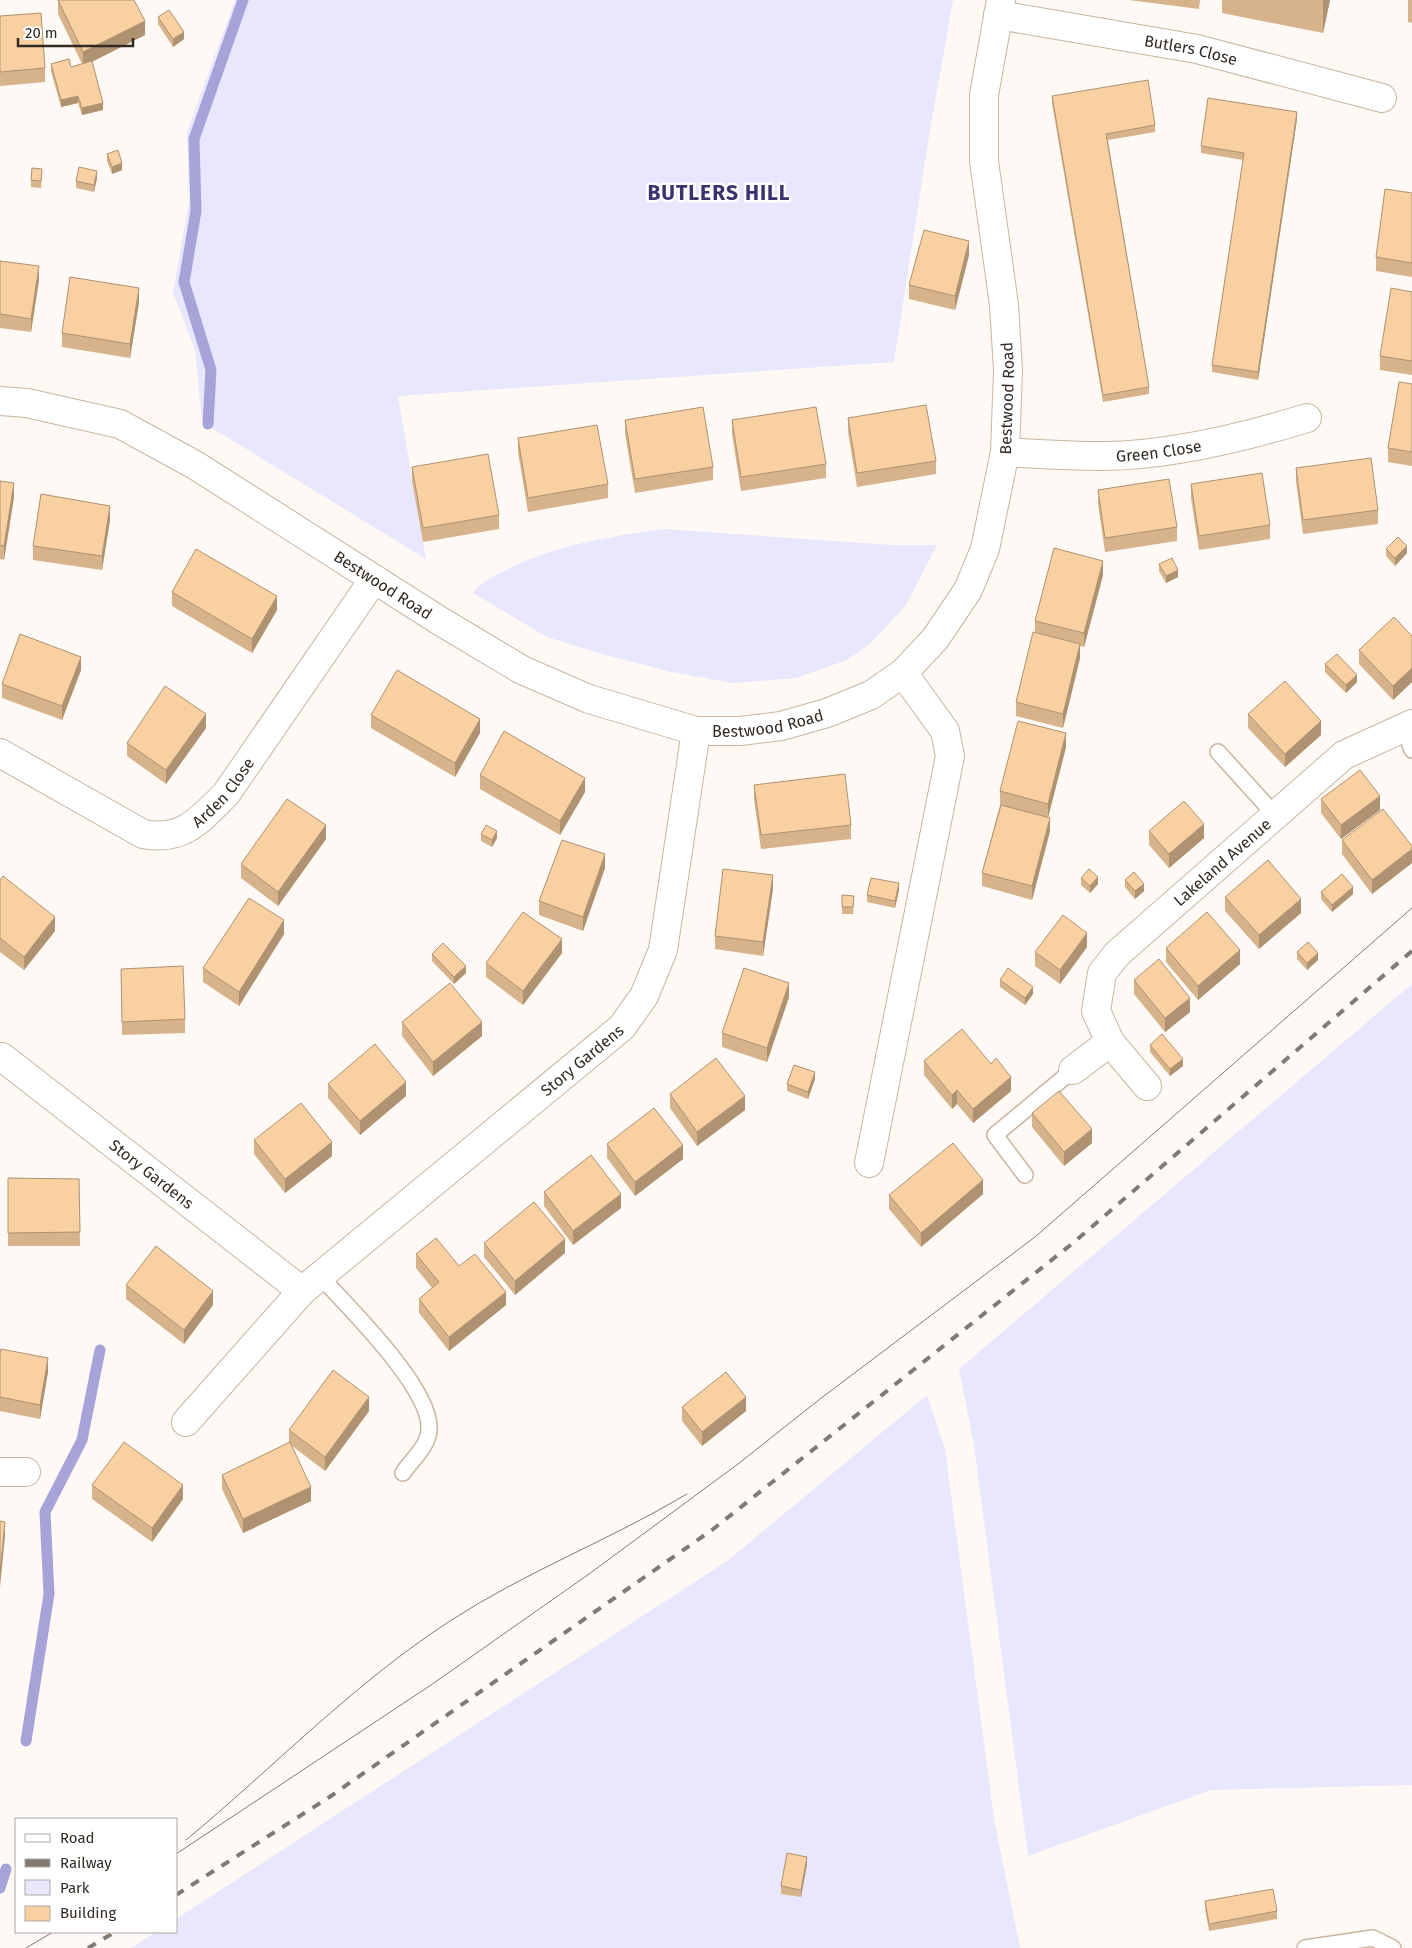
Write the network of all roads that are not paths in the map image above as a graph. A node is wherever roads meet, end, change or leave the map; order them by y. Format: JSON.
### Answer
{"nodes":[{"id":1,"x":1000,"y":7,"type":"edge"},
{"id":2,"x":1382,"y":98,"type":"dead end"},
{"id":3,"x":0,"y":401,"type":"edge"},
{"id":4,"x":1307,"y":418,"type":"dead end"},
{"id":5,"x":1005,"y":452,"type":"junction"},
{"id":6,"x":374,"y":579,"type":"junction"},
{"id":7,"x":903,"y":673,"type":"junction"},
{"id":8,"x":696,"y":731,"type":"junction"},
{"id":9,"x":1409,"y":734,"type":"edge"},
{"id":10,"x":1218,"y":752,"type":"dead end"},
{"id":11,"x":0,"y":753,"type":"edge"},
{"id":12,"x":1275,"y":815,"type":"junction"},
{"id":13,"x":1110,"y":1042,"type":"junction"},
{"id":14,"x":2,"y":1057,"type":"dead end"},
{"id":15,"x":1073,"y":1070,"type":"joint"},
{"id":16,"x":1147,"y":1086,"type":"dead end"},
{"id":17,"x":869,"y":1164,"type":"dead end"},
{"id":18,"x":1025,"y":1175,"type":"dead end"},
{"id":19,"x":311,"y":1283,"type":"junction"},
{"id":20,"x":186,"y":1422,"type":"dead end"},
{"id":21,"x":403,"y":1473,"type":"dead end"},
{"id":22,"x":1305,"y":1948,"type":"edge"},
{"id":23,"x":1393,"y":1948,"type":"edge"}],
"edges":[{"from":1,"to":2,"type":"street","name":"Butlers Close"},
{"from":1,"to":5,"type":"street","name":"Bestwood Road"},
{"from":3,"to":6,"type":"street","name":"Bestwood Road"},
{"from":4,"to":5,"type":"street","name":"Green Close"},
{"from":5,"to":7,"type":"street","name":"Bestwood Road"},
{"from":6,"to":8,"type":"street","name":"Bestwood Road"},
{"from":6,"to":11,"type":"street","name":"Arden Close"},
{"from":7,"to":8,"type":"street","name":"Bestwood Road"},
{"from":7,"to":17,"type":"street"},
{"from":8,"to":19,"type":"street","name":"Story Gardens"},
{"from":9,"to":12,"type":"street","name":"Lakeland Avenue"},
{"from":10,"to":12,"type":"lane"},
{"from":12,"to":13,"type":"street","name":"Lakeland Avenue"},
{"from":13,"to":15,"type":"street"},
{"from":13,"to":16,"type":"street","name":"Lakeland Avenue"},
{"from":14,"to":19,"type":"street","name":"Story Gardens"},
{"from":15,"to":18,"type":"lane"},
{"from":19,"to":20,"type":"street","name":"Story Gardens"},
{"from":19,"to":21,"type":"lane"},
{"from":22,"to":23,"type":"lane"}]}
